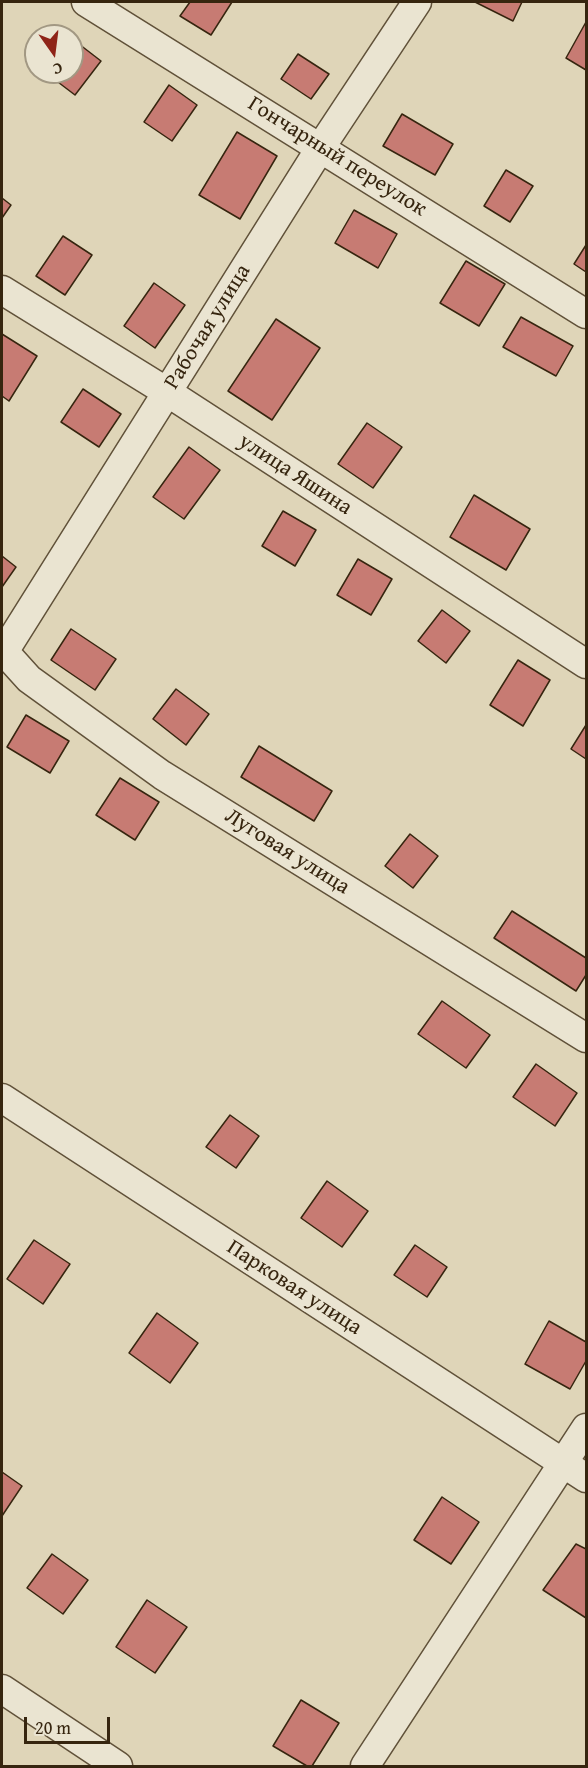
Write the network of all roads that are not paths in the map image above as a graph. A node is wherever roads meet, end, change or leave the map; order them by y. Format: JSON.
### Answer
{"nodes":[{"id":1,"x":86,"y":2,"type":"edge"},
{"id":2,"x":417,"y":2,"type":"edge"},
{"id":3,"x":321,"y":147,"type":"junction"},
{"id":4,"x":2,"y":290,"type":"edge"},
{"id":5,"x":586,"y":314,"type":"edge"},
{"id":6,"x":167,"y":392,"type":"junction"},
{"id":7,"x":3,"y":652,"type":"edge"},
{"id":8,"x":586,"y":664,"type":"edge"},
{"id":9,"x":586,"y":1038,"type":"edge"},
{"id":10,"x":2,"y":1098,"type":"edge"},
{"id":11,"x":586,"y":1428,"type":"edge"},
{"id":12,"x":575,"y":1471,"type":"edge"},
{"id":13,"x":2,"y":1689,"type":"edge"},
{"id":14,"x":118,"y":1767,"type":"edge"},
{"id":15,"x":365,"y":1767,"type":"edge"}],
"edges":[{"from":1,"to":3,"type":"street","name":"Гончарный переулок"},
{"from":2,"to":3,"type":"street","name":"Рабочая улица"},
{"from":3,"to":5,"type":"street","name":"Гончарный переулок"},
{"from":3,"to":6,"type":"street","name":"Рабочая улица"},
{"from":4,"to":6,"type":"street","name":"улица Яшина"},
{"from":6,"to":7,"type":"street","name":"Рабочая улица"},
{"from":6,"to":8,"type":"street","name":"улица Яшина"},
{"from":7,"to":9,"type":"street","name":"Луговая улица"},
{"from":10,"to":12,"type":"street","name":"Парковая улица"},
{"from":11,"to":12,"type":"street"},
{"from":12,"to":15,"type":"street"},
{"from":13,"to":14,"type":"street"}]}
